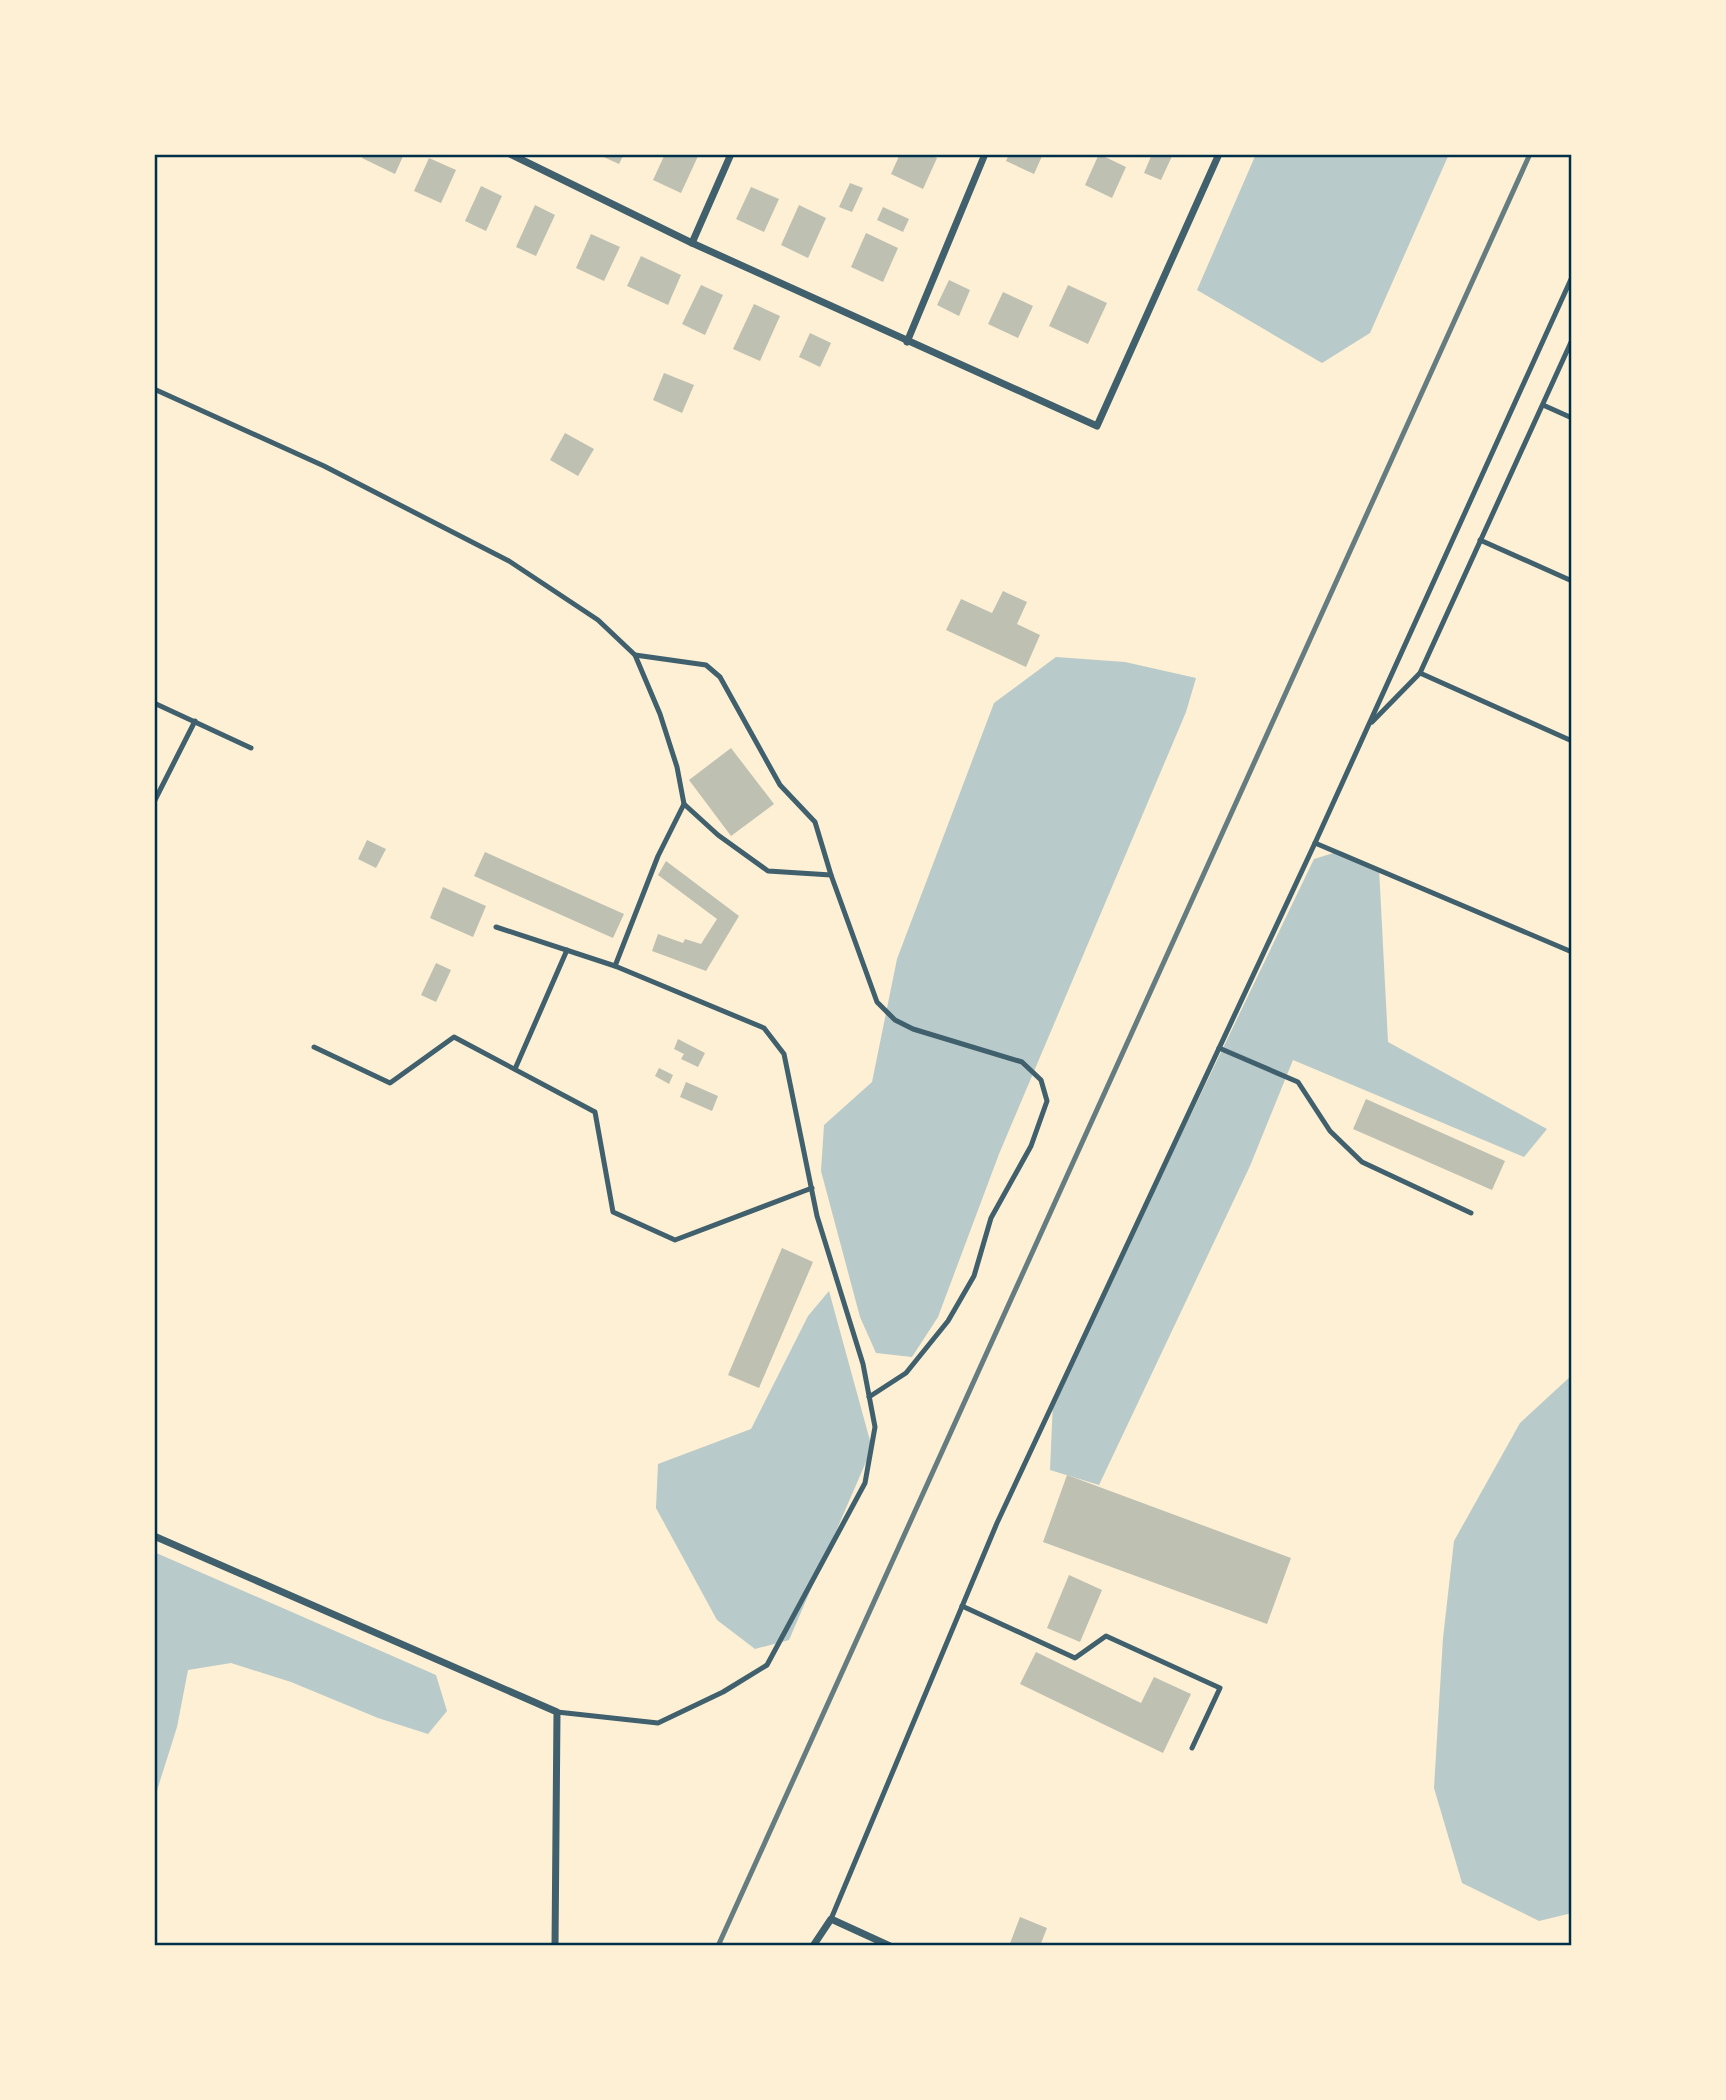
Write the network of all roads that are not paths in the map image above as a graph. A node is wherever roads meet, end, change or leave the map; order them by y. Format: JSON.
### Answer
{"nodes":[{"id":1,"x":510,"y":154,"type":"edge"},
{"id":2,"x":731,"y":154,"type":"edge"},
{"id":3,"x":985,"y":154,"type":"edge"},
{"id":4,"x":1219,"y":154,"type":"edge"},
{"id":5,"x":692,"y":243,"type":"junction"},
{"id":6,"x":1572,"y":277,"type":"edge"},
{"id":7,"x":1572,"y":340,"type":"edge"},
{"id":8,"x":906,"y":342,"type":"junction"},
{"id":9,"x":154,"y":389,"type":"edge"},
{"id":10,"x":1543,"y":405,"type":"junction"},
{"id":11,"x":1572,"y":418,"type":"edge"},
{"id":12,"x":1480,"y":540,"type":"junction"},
{"id":13,"x":1572,"y":581,"type":"edge"},
{"id":14,"x":635,"y":655,"type":"junction"},
{"id":15,"x":1420,"y":673,"type":"junction"},
{"id":16,"x":154,"y":703,"type":"edge"},
{"id":17,"x":195,"y":721,"type":"junction"},
{"id":18,"x":1368,"y":727,"type":"junction"},
{"id":19,"x":1572,"y":741,"type":"edge"},
{"id":20,"x":251,"y":748,"type":"dead end"},
{"id":21,"x":154,"y":802,"type":"edge"},
{"id":22,"x":684,"y":804,"type":"junction"},
{"id":23,"x":1315,"y":843,"type":"junction"},
{"id":24,"x":831,"y":875,"type":"junction"},
{"id":25,"x":496,"y":927,"type":"dead end"},
{"id":26,"x":568,"y":950,"type":"junction"},
{"id":27,"x":1572,"y":952,"type":"edge"},
{"id":28,"x":615,"y":965,"type":"junction"},
{"id":29,"x":314,"y":1047,"type":"dead end"},
{"id":30,"x":1219,"y":1048,"type":"junction"},
{"id":31,"x":515,"y":1069,"type":"junction"},
{"id":32,"x":812,"y":1188,"type":"junction"},
{"id":33,"x":1471,"y":1213,"type":"dead end"},
{"id":34,"x":869,"y":1396,"type":"junction"},
{"id":35,"x":154,"y":1536,"type":"edge"},
{"id":36,"x":962,"y":1606,"type":"junction"},
{"id":37,"x":557,"y":1712,"type":"junction"},
{"id":38,"x":1192,"y":1748,"type":"dead end"},
{"id":39,"x":831,"y":1920,"type":"junction"},
{"id":40,"x":555,"y":1946,"type":"edge"},
{"id":41,"x":813,"y":1946,"type":"edge"},
{"id":42,"x":890,"y":1946,"type":"edge"}],
"edges":[{"from":1,"to":5,"type":"street"},
{"from":2,"to":5,"type":"street"},
{"from":3,"to":8,"type":"street"},
{"from":4,"to":8,"type":"street"},
{"from":5,"to":8,"type":"street"},
{"from":6,"to":18,"type":"lane"},
{"from":7,"to":10,"type":"lane"},
{"from":9,"to":14,"type":"lane"},
{"from":10,"to":11,"type":"lane"},
{"from":10,"to":12,"type":"lane"},
{"from":12,"to":13,"type":"lane"},
{"from":12,"to":15,"type":"lane"},
{"from":14,"to":22,"type":"lane"},
{"from":14,"to":24,"type":"lane"},
{"from":15,"to":18,"type":"lane"},
{"from":15,"to":19,"type":"lane"},
{"from":16,"to":17,"type":"lane"},
{"from":17,"to":20,"type":"lane"},
{"from":17,"to":21,"type":"lane"},
{"from":18,"to":23,"type":"lane"},
{"from":22,"to":24,"type":"lane"},
{"from":22,"to":28,"type":"lane"},
{"from":23,"to":27,"type":"lane"},
{"from":23,"to":30,"type":"lane"},
{"from":24,"to":34,"type":"lane"},
{"from":25,"to":26,"type":"lane"},
{"from":26,"to":28,"type":"lane"},
{"from":26,"to":31,"type":"lane"},
{"from":28,"to":32,"type":"lane"},
{"from":29,"to":31,"type":"lane"},
{"from":30,"to":33,"type":"lane"},
{"from":30,"to":36,"type":"lane"},
{"from":31,"to":32,"type":"lane"},
{"from":32,"to":34,"type":"lane"},
{"from":34,"to":37,"type":"lane"},
{"from":35,"to":37,"type":"street"},
{"from":36,"to":38,"type":"lane"},
{"from":36,"to":39,"type":"lane"},
{"from":37,"to":40,"type":"street"},
{"from":39,"to":41,"type":"street"},
{"from":39,"to":42,"type":"street"}]}
